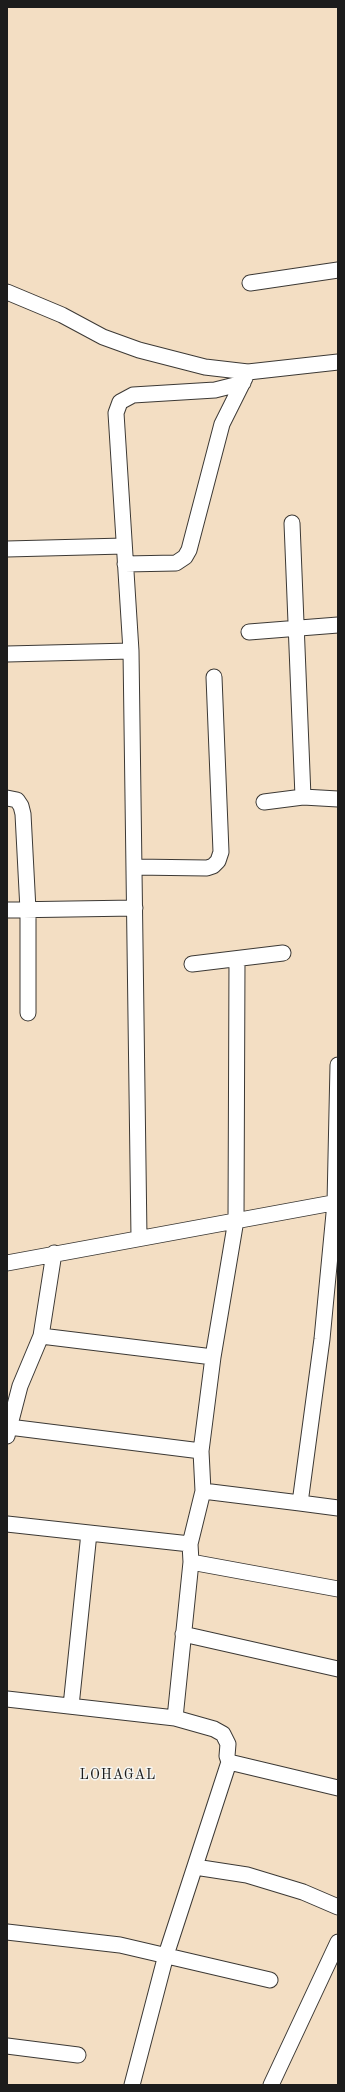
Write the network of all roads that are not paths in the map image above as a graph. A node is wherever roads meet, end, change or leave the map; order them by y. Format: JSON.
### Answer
{"nodes":[{"id":1,"x":338,"y":270,"type":"edge"},
{"id":2,"x":250,"y":283,"type":"dead end"},
{"id":3,"x":7,"y":292,"type":"edge"},
{"id":4,"x":338,"y":362,"type":"edge"},
{"id":5,"x":245,"y":378,"type":"junction"},
{"id":6,"x":292,"y":523,"type":"dead end"},
{"id":7,"x":124,"y":546,"type":"junction"},
{"id":8,"x":7,"y":549,"type":"edge"},
{"id":9,"x":126,"y":564,"type":"junction"},
{"id":10,"x":338,"y":625,"type":"edge"},
{"id":11,"x":296,"y":627,"type":"junction"},
{"id":12,"x":249,"y":632,"type":"dead end"},
{"id":13,"x":131,"y":651,"type":"junction"},
{"id":14,"x":7,"y":654,"type":"edge"},
{"id":15,"x":214,"y":677,"type":"dead end"},
{"id":16,"x":303,"y":797,"type":"junction"},
{"id":17,"x":7,"y":798,"type":"edge"},
{"id":18,"x":338,"y":798,"type":"edge"},
{"id":19,"x":264,"y":802,"type":"dead end"},
{"id":20,"x":134,"y":867,"type":"junction"},
{"id":21,"x":134,"y":908,"type":"junction"},
{"id":22,"x":7,"y":910,"type":"edge"},
{"id":23,"x":28,"y":910,"type":"junction"},
{"id":24,"x":283,"y":953,"type":"dead end"},
{"id":25,"x":237,"y":960,"type":"junction"},
{"id":26,"x":192,"y":964,"type":"dead end"},
{"id":27,"x":28,"y":1013,"type":"dead end"},
{"id":28,"x":338,"y":1065,"type":"edge"},
{"id":29,"x":337,"y":1203,"type":"edge"},
{"id":30,"x":236,"y":1220,"type":"junction"},
{"id":31,"x":139,"y":1237,"type":"junction"},
{"id":32,"x":54,"y":1253,"type":"junction"},
{"id":33,"x":7,"y":1263,"type":"edge"},
{"id":34,"x":332,"y":1306,"type":"edge"},
{"id":35,"x":41,"y":1336,"type":"junction"},
{"id":36,"x":213,"y":1357,"type":"junction"},
{"id":37,"x":14,"y":1387,"type":"edge"},
{"id":38,"x":8,"y":1432,"type":"edge"},
{"id":39,"x":201,"y":1451,"type":"junction"},
{"id":40,"x":203,"y":1491,"type":"junction"},
{"id":41,"x":300,"y":1502,"type":"junction"},
{"id":42,"x":338,"y":1508,"type":"edge"},
{"id":43,"x":7,"y":1524,"type":"edge"},
{"id":44,"x":89,"y":1533,"type":"junction"},
{"id":45,"x":190,"y":1544,"type":"junction"},
{"id":46,"x":191,"y":1562,"type":"junction"},
{"id":47,"x":338,"y":1589,"type":"edge"},
{"id":48,"x":183,"y":1634,"type":"junction"},
{"id":49,"x":338,"y":1669,"type":"edge"},
{"id":50,"x":7,"y":1699,"type":"edge"},
{"id":51,"x":71,"y":1706,"type":"junction"},
{"id":52,"x":175,"y":1718,"type":"junction"},
{"id":53,"x":229,"y":1762,"type":"junction"},
{"id":54,"x":338,"y":1788,"type":"edge"},
{"id":55,"x":195,"y":1867,"type":"junction"},
{"id":56,"x":338,"y":1907,"type":"edge"},
{"id":57,"x":7,"y":1932,"type":"edge"},
{"id":58,"x":338,"y":1942,"type":"edge"},
{"id":59,"x":166,"y":1955,"type":"junction"},
{"id":60,"x":270,"y":1980,"type":"dead end"},
{"id":61,"x":7,"y":2046,"type":"edge"},
{"id":62,"x":78,"y":2055,"type":"dead end"},
{"id":63,"x":132,"y":2085,"type":"edge"},
{"id":64,"x":271,"y":2085,"type":"edge"}],
"edges":[{"from":1,"to":2,"type":"street"},
{"from":3,"to":5,"type":"street"},
{"from":4,"to":5,"type":"street"},
{"from":5,"to":7,"type":"street"},
{"from":5,"to":9,"type":"street"},
{"from":6,"to":11,"type":"street"},
{"from":7,"to":8,"type":"street"},
{"from":7,"to":9,"type":"street"},
{"from":9,"to":13,"type":"street"},
{"from":10,"to":11,"type":"street"},
{"from":11,"to":12,"type":"street"},
{"from":11,"to":16,"type":"street"},
{"from":13,"to":14,"type":"street"},
{"from":13,"to":20,"type":"street"},
{"from":15,"to":20,"type":"street"},
{"from":16,"to":18,"type":"street"},
{"from":16,"to":19,"type":"street"},
{"from":17,"to":23,"type":"street"},
{"from":20,"to":21,"type":"street"},
{"from":21,"to":23,"type":"street"},
{"from":21,"to":31,"type":"street"},
{"from":22,"to":23,"type":"street"},
{"from":23,"to":27,"type":"street"},
{"from":24,"to":25,"type":"street"},
{"from":25,"to":26,"type":"street"},
{"from":25,"to":30,"type":"street"},
{"from":28,"to":29,"type":"street"},
{"from":29,"to":30,"type":"street"},
{"from":29,"to":34,"type":"street"},
{"from":30,"to":31,"type":"street"},
{"from":30,"to":36,"type":"street"},
{"from":31,"to":32,"type":"street"},
{"from":32,"to":33,"type":"street"},
{"from":32,"to":35,"type":"street"},
{"from":34,"to":41,"type":"street"},
{"from":35,"to":36,"type":"street"},
{"from":35,"to":37,"type":"street"},
{"from":36,"to":39,"type":"street"},
{"from":37,"to":38,"type":"street"},
{"from":38,"to":39,"type":"street"},
{"from":39,"to":40,"type":"street"},
{"from":40,"to":41,"type":"street"},
{"from":40,"to":45,"type":"street"},
{"from":41,"to":42,"type":"street"},
{"from":43,"to":44,"type":"street"},
{"from":44,"to":45,"type":"street"},
{"from":44,"to":51,"type":"street"},
{"from":45,"to":46,"type":"street"},
{"from":46,"to":47,"type":"street"},
{"from":46,"to":48,"type":"street"},
{"from":48,"to":49,"type":"street"},
{"from":48,"to":52,"type":"street"},
{"from":50,"to":51,"type":"street"},
{"from":51,"to":52,"type":"street"},
{"from":52,"to":53,"type":"street"},
{"from":53,"to":54,"type":"street"},
{"from":53,"to":55,"type":"street"},
{"from":55,"to":56,"type":"street"},
{"from":55,"to":59,"type":"street"},
{"from":57,"to":59,"type":"street"},
{"from":58,"to":64,"type":"street"},
{"from":59,"to":60,"type":"street"},
{"from":59,"to":63,"type":"street"},
{"from":61,"to":62,"type":"street"}]}
